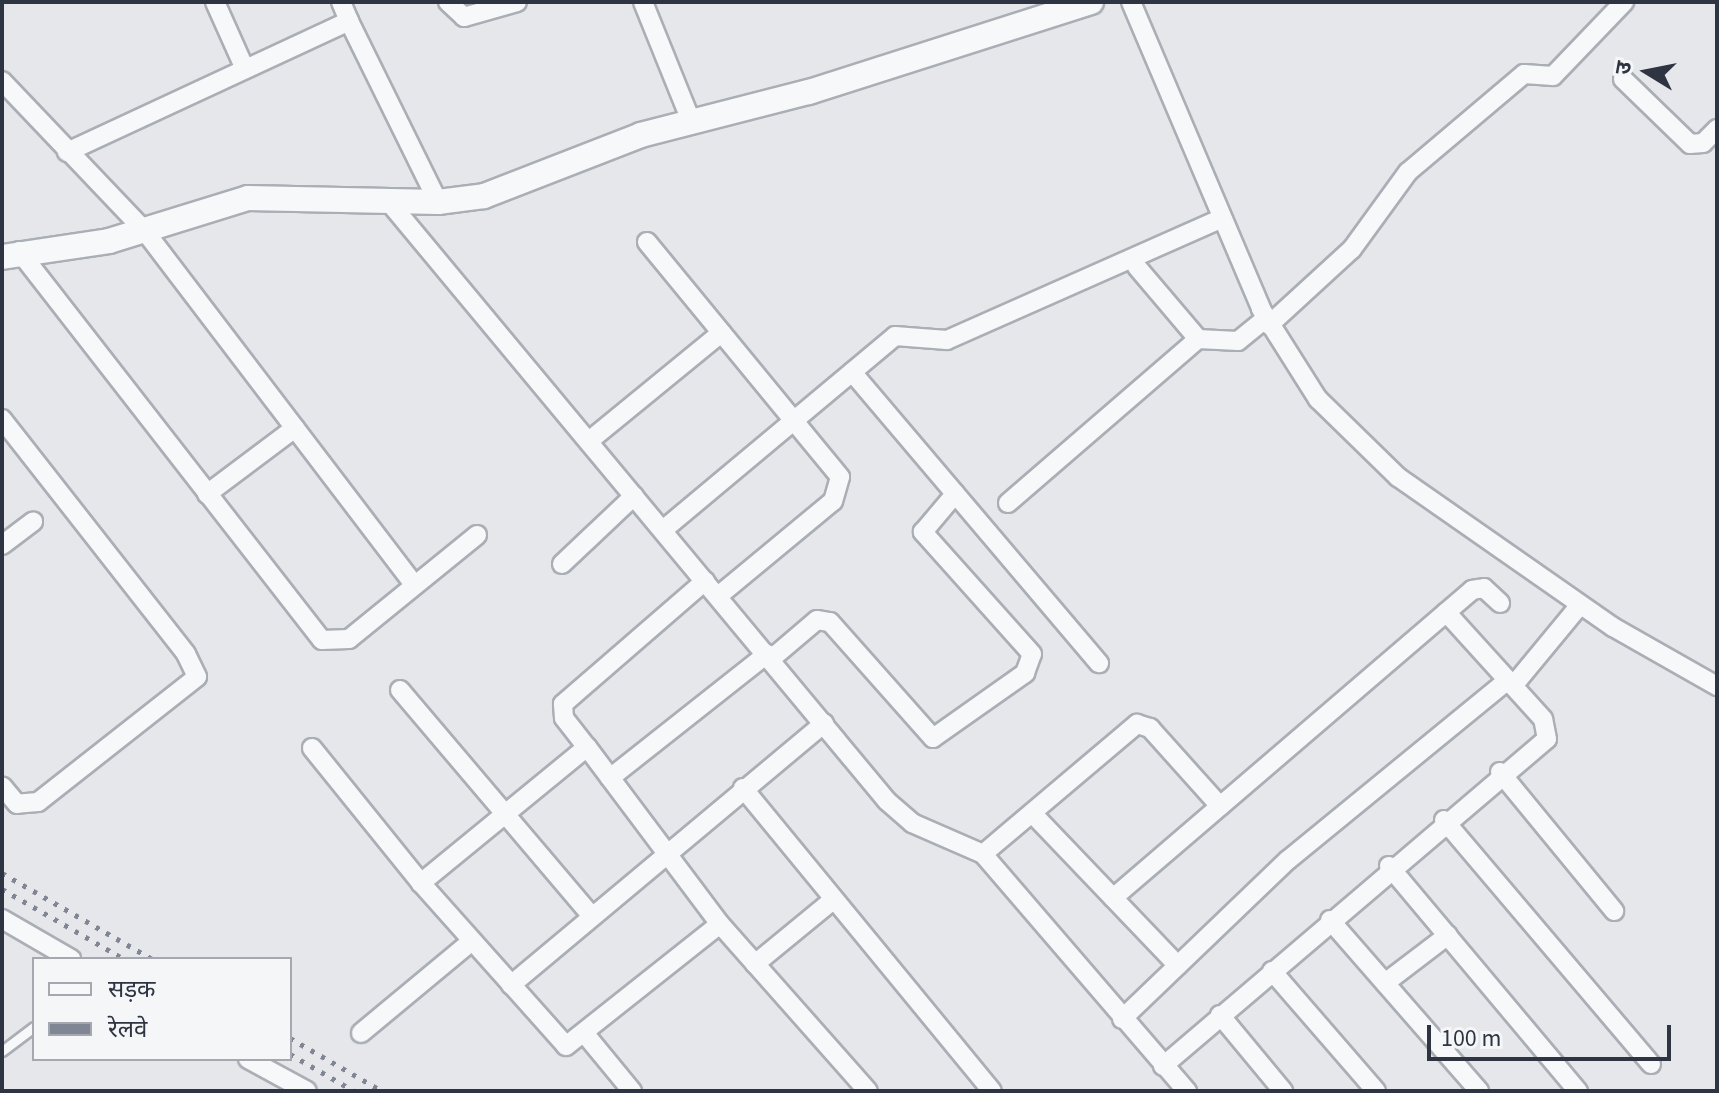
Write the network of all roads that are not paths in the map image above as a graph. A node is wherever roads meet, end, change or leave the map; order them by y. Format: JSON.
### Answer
{"nodes":[{"id":1,"x":215,"y":2,"type":"edge"},
{"id":2,"x":341,"y":2,"type":"edge"},
{"id":3,"x":448,"y":2,"type":"edge"},
{"id":4,"x":517,"y":2,"type":"edge"},
{"id":5,"x":643,"y":2,"type":"edge"},
{"id":6,"x":1091,"y":2,"type":"edge"},
{"id":7,"x":1131,"y":2,"type":"edge"},
{"id":8,"x":1624,"y":2,"type":"edge"},
{"id":9,"x":349,"y":21,"type":"junction"},
{"id":10,"x":245,"y":69,"type":"junction"},
{"id":11,"x":1623,"y":79,"type":"dead end"},
{"id":12,"x":2,"y":81,"type":"edge"},
{"id":13,"x":691,"y":121,"type":"junction"},
{"id":14,"x":1717,"y":129,"type":"edge"},
{"id":15,"x":67,"y":152,"type":"junction"},
{"id":16,"x":389,"y":202,"type":"junction"},
{"id":17,"x":438,"y":202,"type":"junction"},
{"id":18,"x":1222,"y":218,"type":"junction"},
{"id":19,"x":144,"y":230,"type":"junction"},
{"id":20,"x":647,"y":242,"type":"dead end"},
{"id":21,"x":10,"y":254,"type":"edge"},
{"id":22,"x":1137,"y":267,"type":"dead end"},
{"id":23,"x":1267,"y":322,"type":"junction"},
{"id":24,"x":721,"y":333,"type":"junction"},
{"id":25,"x":1198,"y":339,"type":"junction"},
{"id":26,"x":852,"y":372,"type":"junction"},
{"id":27,"x":2,"y":419,"type":"edge"},
{"id":28,"x":794,"y":422,"type":"junction"},
{"id":29,"x":295,"y":428,"type":"junction"},
{"id":30,"x":589,"y":441,"type":"junction"},
{"id":31,"x":207,"y":494,"type":"junction"},
{"id":32,"x":955,"y":494,"type":"junction"},
{"id":33,"x":634,"y":496,"type":"junction"},
{"id":34,"x":1008,"y":503,"type":"dead end"},
{"id":35,"x":33,"y":522,"type":"dead end"},
{"id":36,"x":663,"y":530,"type":"junction"},
{"id":37,"x":477,"y":535,"type":"dead end"},
{"id":38,"x":2,"y":545,"type":"edge"},
{"id":39,"x":562,"y":564,"type":"dead end"},
{"id":40,"x":705,"y":581,"type":"junction"},
{"id":41,"x":414,"y":584,"type":"junction"},
{"id":42,"x":718,"y":596,"type":"junction"},
{"id":43,"x":1500,"y":603,"type":"dead end"},
{"id":44,"x":1580,"y":605,"type":"junction"},
{"id":45,"x":1446,"y":612,"type":"junction"},
{"id":46,"x":769,"y":657,"type":"junction"},
{"id":47,"x":1099,"y":663,"type":"dead end"},
{"id":48,"x":1510,"y":684,"type":"junction"},
{"id":49,"x":1717,"y":686,"type":"edge"},
{"id":50,"x":400,"y":690,"type":"dead end"},
{"id":51,"x":824,"y":723,"type":"junction"},
{"id":52,"x":587,"y":747,"type":"junction"},
{"id":53,"x":312,"y":748,"type":"dead end"},
{"id":54,"x":1500,"y":772,"type":"junction"},
{"id":55,"x":610,"y":778,"type":"junction"},
{"id":56,"x":2,"y":786,"type":"edge"},
{"id":57,"x":743,"y":788,"type":"junction"},
{"id":58,"x":1220,"y":806,"type":"junction"},
{"id":59,"x":1032,"y":813,"type":"junction"},
{"id":60,"x":503,"y":816,"type":"junction"},
{"id":61,"x":1444,"y":820,"type":"junction"},
{"id":62,"x":665,"y":851,"type":"junction"},
{"id":63,"x":983,"y":854,"type":"junction"},
{"id":64,"x":1389,"y":866,"type":"junction"},
{"id":65,"x":421,"y":883,"type":"junction"},
{"id":66,"x":1113,"y":898,"type":"junction"},
{"id":67,"x":834,"y":899,"type":"junction"},
{"id":68,"x":1614,"y":911,"type":"dead end"},
{"id":69,"x":591,"y":915,"type":"junction"},
{"id":70,"x":2,"y":919,"type":"edge"},
{"id":71,"x":1330,"y":920,"type":"junction"},
{"id":72,"x":720,"y":924,"type":"junction"},
{"id":73,"x":1448,"y":935,"type":"junction"},
{"id":74,"x":472,"y":941,"type":"junction"},
{"id":75,"x":68,"y":957,"type":"edge"},
{"id":76,"x":755,"y":964,"type":"junction"},
{"id":77,"x":1178,"y":966,"type":"junction"},
{"id":78,"x":1272,"y":971,"type":"junction"},
{"id":79,"x":1385,"y":983,"type":"junction"},
{"id":80,"x":511,"y":985,"type":"junction"},
{"id":81,"x":1220,"y":1015,"type":"junction"},
{"id":82,"x":1122,"y":1019,"type":"junction"},
{"id":83,"x":32,"y":1028,"type":"edge"},
{"id":84,"x":361,"y":1033,"type":"dead end"},
{"id":85,"x":585,"y":1034,"type":"junction"},
{"id":86,"x":2,"y":1051,"type":"edge"},
{"id":87,"x":250,"y":1061,"type":"edge"},
{"id":88,"x":1651,"y":1064,"type":"dead end"},
{"id":89,"x":1163,"y":1066,"type":"junction"},
{"id":90,"x":280,"y":1085,"type":"edge"},
{"id":91,"x":307,"y":1091,"type":"edge"},
{"id":92,"x":632,"y":1091,"type":"edge"},
{"id":93,"x":868,"y":1091,"type":"edge"},
{"id":94,"x":992,"y":1091,"type":"edge"},
{"id":95,"x":1187,"y":1091,"type":"edge"},
{"id":96,"x":1283,"y":1091,"type":"edge"},
{"id":97,"x":1376,"y":1091,"type":"edge"},
{"id":98,"x":1479,"y":1091,"type":"edge"},
{"id":99,"x":1578,"y":1091,"type":"edge"}],
"edges":[{"from":1,"to":10,"type":"street"},
{"from":2,"to":9,"type":"street"},
{"from":3,"to":4,"type":"street"},
{"from":5,"to":13,"type":"street"},
{"from":6,"to":13,"type":"street"},
{"from":7,"to":18,"type":"street"},
{"from":8,"to":23,"type":"street"},
{"from":9,"to":10,"type":"street"},
{"from":9,"to":17,"type":"street"},
{"from":10,"to":15,"type":"street"},
{"from":11,"to":14,"type":"street"},
{"from":12,"to":15,"type":"street"},
{"from":13,"to":17,"type":"street"},
{"from":15,"to":19,"type":"street"},
{"from":16,"to":17,"type":"street"},
{"from":16,"to":19,"type":"street"},
{"from":16,"to":30,"type":"street"},
{"from":18,"to":23,"type":"street"},
{"from":18,"to":26,"type":"street"},
{"from":19,"to":21,"type":"street"},
{"from":19,"to":29,"type":"street"},
{"from":20,"to":24,"type":"street"},
{"from":21,"to":31,"type":"street"},
{"from":22,"to":25,"type":"street"},
{"from":23,"to":25,"type":"street"},
{"from":23,"to":44,"type":"street"},
{"from":24,"to":28,"type":"street"},
{"from":24,"to":30,"type":"street"},
{"from":25,"to":34,"type":"street"},
{"from":26,"to":28,"type":"street"},
{"from":26,"to":32,"type":"street"},
{"from":27,"to":56,"type":"street"},
{"from":28,"to":36,"type":"street"},
{"from":28,"to":42,"type":"street"},
{"from":29,"to":31,"type":"street"},
{"from":29,"to":41,"type":"street"},
{"from":30,"to":33,"type":"street"},
{"from":31,"to":41,"type":"street"},
{"from":32,"to":46,"type":"street"},
{"from":32,"to":47,"type":"street"},
{"from":33,"to":36,"type":"street"},
{"from":33,"to":39,"type":"street"},
{"from":35,"to":38,"type":"street"},
{"from":36,"to":40,"type":"street"},
{"from":37,"to":41,"type":"street"},
{"from":40,"to":42,"type":"street"},
{"from":40,"to":52,"type":"street"},
{"from":42,"to":46,"type":"street"},
{"from":43,"to":45,"type":"street"},
{"from":44,"to":48,"type":"street"},
{"from":44,"to":49,"type":"street"},
{"from":45,"to":48,"type":"street"},
{"from":45,"to":58,"type":"street"},
{"from":46,"to":51,"type":"street"},
{"from":46,"to":55,"type":"street"},
{"from":48,"to":54,"type":"street"},
{"from":48,"to":77,"type":"street"},
{"from":50,"to":60,"type":"street"},
{"from":51,"to":57,"type":"street"},
{"from":51,"to":63,"type":"street"},
{"from":52,"to":55,"type":"street"},
{"from":52,"to":60,"type":"street"},
{"from":53,"to":65,"type":"street"},
{"from":54,"to":61,"type":"street"},
{"from":54,"to":68,"type":"street"},
{"from":55,"to":62,"type":"street"},
{"from":57,"to":62,"type":"street"},
{"from":57,"to":67,"type":"street"},
{"from":58,"to":59,"type":"street"},
{"from":58,"to":66,"type":"street"},
{"from":59,"to":63,"type":"street"},
{"from":59,"to":66,"type":"street"},
{"from":60,"to":65,"type":"street"},
{"from":60,"to":69,"type":"street"},
{"from":61,"to":64,"type":"street"},
{"from":61,"to":88,"type":"street"},
{"from":62,"to":69,"type":"street"},
{"from":62,"to":72,"type":"street"},
{"from":63,"to":82,"type":"street"},
{"from":64,"to":71,"type":"street"},
{"from":64,"to":73,"type":"street"},
{"from":65,"to":74,"type":"street"},
{"from":66,"to":77,"type":"street"},
{"from":67,"to":76,"type":"street"},
{"from":67,"to":94,"type":"street"},
{"from":69,"to":80,"type":"street"},
{"from":70,"to":75,"type":"street"},
{"from":71,"to":78,"type":"street"},
{"from":71,"to":79,"type":"street"},
{"from":72,"to":76,"type":"street"},
{"from":72,"to":85,"type":"street"},
{"from":73,"to":79,"type":"street"},
{"from":73,"to":99,"type":"street"},
{"from":74,"to":80,"type":"street"},
{"from":74,"to":84,"type":"street"},
{"from":76,"to":93,"type":"street"},
{"from":77,"to":82,"type":"street"},
{"from":78,"to":81,"type":"street"},
{"from":78,"to":97,"type":"street"},
{"from":79,"to":98,"type":"street"},
{"from":80,"to":85,"type":"street"},
{"from":81,"to":89,"type":"street"},
{"from":81,"to":96,"type":"street"},
{"from":82,"to":89,"type":"street"},
{"from":83,"to":86,"type":"lane"},
{"from":85,"to":92,"type":"street"},
{"from":87,"to":90,"type":"street"},
{"from":89,"to":95,"type":"street"},
{"from":90,"to":91,"type":"street"}]}
